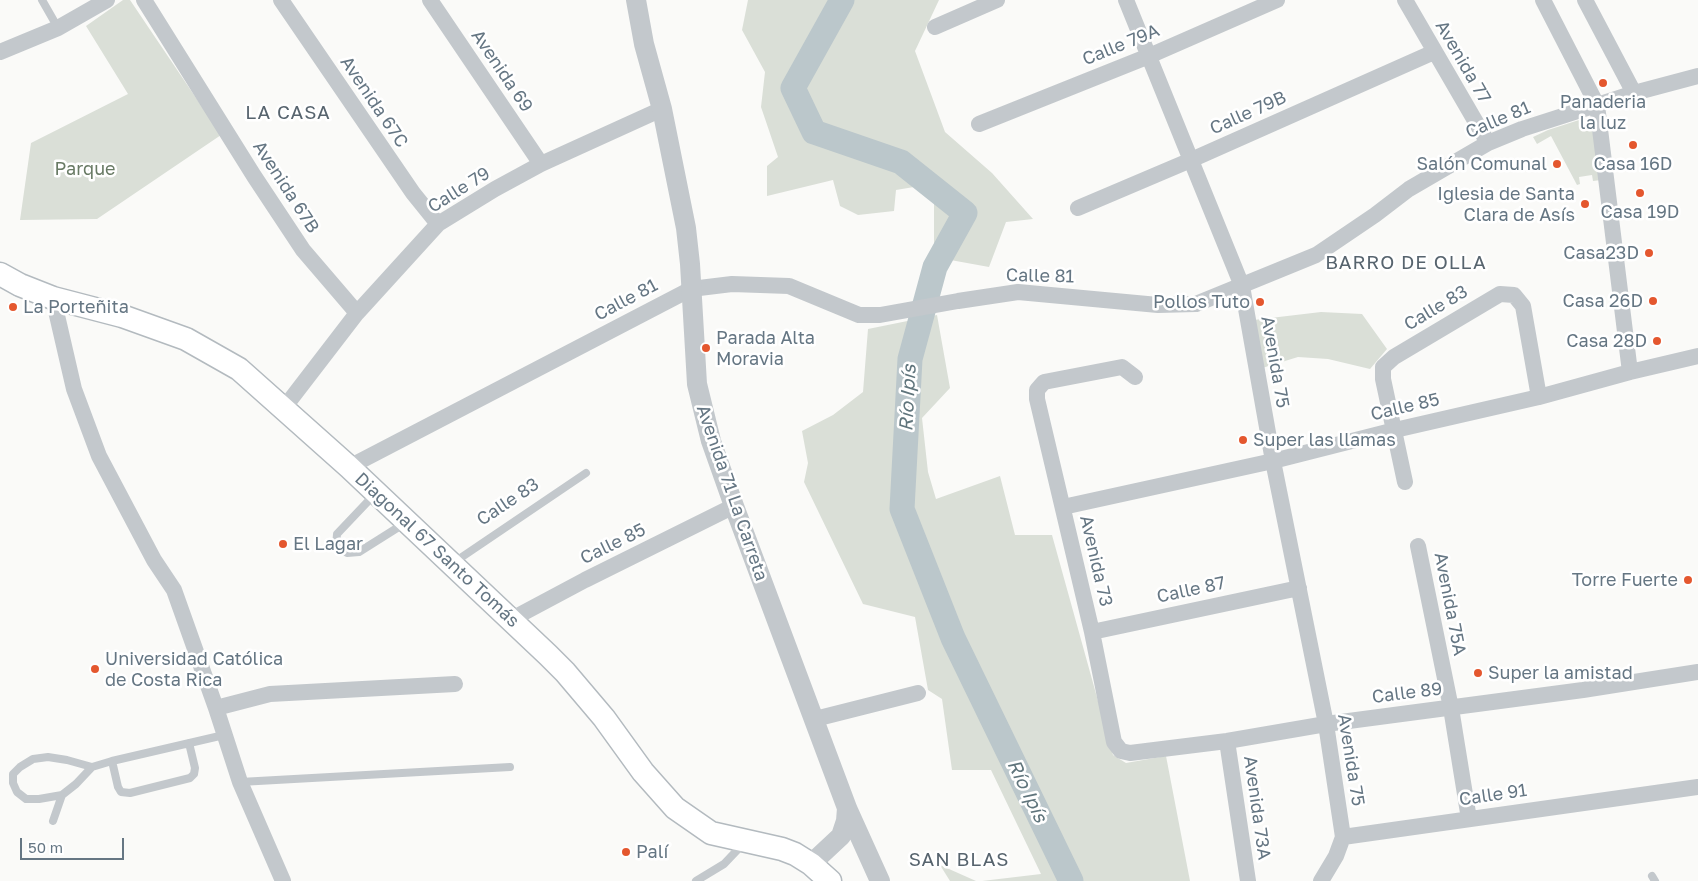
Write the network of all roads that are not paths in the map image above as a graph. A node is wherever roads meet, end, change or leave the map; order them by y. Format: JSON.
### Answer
{"nodes":[{"id":1,"x":42,"y":0,"type":"edge"},
{"id":2,"x":107,"y":0,"type":"edge"},
{"id":3,"x":144,"y":0,"type":"edge"},
{"id":4,"x":280,"y":0,"type":"edge"},
{"id":5,"x":430,"y":0,"type":"edge"},
{"id":6,"x":636,"y":0,"type":"edge"},
{"id":7,"x":997,"y":0,"type":"edge"},
{"id":8,"x":1126,"y":0,"type":"edge"},
{"id":9,"x":1277,"y":0,"type":"edge"},
{"id":10,"x":1405,"y":0,"type":"edge"},
{"id":11,"x":1544,"y":0,"type":"edge"},
{"id":12,"x":1585,"y":0,"type":"edge"},
{"id":13,"x":935,"y":27,"type":"dead end"},
{"id":14,"x":58,"y":28,"type":"junction"},
{"id":15,"x":0,"y":52,"type":"edge"},
{"id":16,"x":1434,"y":52,"type":"junction"},
{"id":17,"x":1149,"y":56,"type":"junction"},
{"id":18,"x":1698,"y":76,"type":"edge"},
{"id":19,"x":1634,"y":93,"type":"junction"},
{"id":20,"x":1597,"y":105,"type":"junction"},
{"id":21,"x":662,"y":109,"type":"junction"},
{"id":22,"x":979,"y":124,"type":"dead end"},
{"id":23,"x":1488,"y":144,"type":"junction"},
{"id":24,"x":1192,"y":160,"type":"junction"},
{"id":25,"x":541,"y":164,"type":"junction"},
{"id":26,"x":1078,"y":208,"type":"dead end"},
{"id":27,"x":438,"y":224,"type":"junction"},
{"id":28,"x":0,"y":274,"type":"edge"},
{"id":29,"x":1242,"y":286,"type":"junction"},
{"id":30,"x":691,"y":289,"type":"junction"},
{"id":31,"x":53,"y":298,"type":"junction"},
{"id":32,"x":357,"y":313,"type":"junction"},
{"id":33,"x":1698,"y":356,"type":"edge"},
{"id":34,"x":1630,"y":372,"type":"junction"},
{"id":35,"x":1135,"y":377,"type":"dead end"},
{"id":36,"x":1538,"y":397,"type":"junction"},
{"id":37,"x":284,"y":408,"type":"junction"},
{"id":38,"x":1395,"y":430,"type":"junction"},
{"id":39,"x":1273,"y":462,"type":"junction"},
{"id":40,"x":349,"y":467,"type":"junction"},
{"id":41,"x":586,"y":473,"type":"dead end"},
{"id":42,"x":1405,"y":482,"type":"dead end"},
{"id":43,"x":371,"y":499,"type":"junction"},
{"id":44,"x":734,"y":506,"type":"junction"},
{"id":45,"x":1063,"y":507,"type":"junction"},
{"id":46,"x":400,"y":526,"type":"junction"},
{"id":47,"x":1418,"y":546,"type":"dead end"},
{"id":48,"x":452,"y":564,"type":"junction"},
{"id":49,"x":1299,"y":588,"type":"junction"},
{"id":50,"x":510,"y":620,"type":"junction"},
{"id":51,"x":1092,"y":632,"type":"junction"},
{"id":52,"x":1698,"y":672,"type":"edge"},
{"id":53,"x":455,"y":684,"type":"dead end"},
{"id":54,"x":918,"y":693,"type":"dead end"},
{"id":55,"x":216,"y":708,"type":"junction"},
{"id":56,"x":1451,"y":708,"type":"junction"},
{"id":57,"x":815,"y":719,"type":"junction"},
{"id":58,"x":1326,"y":724,"type":"junction"},
{"id":59,"x":224,"y":735,"type":"junction"},
{"id":60,"x":1227,"y":741,"type":"junction"},
{"id":61,"x":189,"y":743,"type":"junction"},
{"id":62,"x":1121,"y":751,"type":"joint"},
{"id":63,"x":112,"y":761,"type":"junction"},
{"id":64,"x":92,"y":767,"type":"junction"},
{"id":65,"x":510,"y":767,"type":"dead end"},
{"id":66,"x":240,"y":782,"type":"junction"},
{"id":67,"x":1698,"y":787,"type":"edge"},
{"id":68,"x":62,"y":795,"type":"junction"},
{"id":69,"x":847,"y":808,"type":"junction"},
{"id":70,"x":1469,"y":819,"type":"junction"},
{"id":71,"x":53,"y":821,"type":"dead end"},
{"id":72,"x":1343,"y":837,"type":"junction"},
{"id":73,"x":746,"y":841,"type":"junction"},
{"id":74,"x":811,"y":864,"type":"junction"},
{"id":75,"x":283,"y":881,"type":"edge"},
{"id":76,"x":696,"y":881,"type":"edge"},
{"id":77,"x":830,"y":881,"type":"edge"},
{"id":78,"x":880,"y":881,"type":"edge"},
{"id":79,"x":1248,"y":881,"type":"edge"},
{"id":80,"x":1321,"y":881,"type":"edge"}],
"edges":[{"from":1,"to":14,"type":"lane"},
{"from":2,"to":14,"type":"street"},
{"from":3,"to":32,"type":"street","name":"Avenida 67B"},
{"from":4,"to":27,"type":"street","name":"Avenida 67C"},
{"from":5,"to":25,"type":"street","name":"Avenida 69"},
{"from":6,"to":21,"type":"street","name":"Avenida 71 La Carreta"},
{"from":7,"to":13,"type":"street"},
{"from":8,"to":17,"type":"street","name":"Avenida 75"},
{"from":9,"to":17,"type":"street","name":"Calle 79A"},
{"from":10,"to":16,"type":"street","name":"Avenida 77"},
{"from":11,"to":20,"type":"street"},
{"from":12,"to":19,"type":"street"},
{"from":14,"to":15,"type":"street"},
{"from":16,"to":23,"type":"street","name":"Avenida 77"},
{"from":16,"to":24,"type":"street","name":"Calle 79B"},
{"from":17,"to":22,"type":"street","name":"Calle 79A"},
{"from":17,"to":24,"type":"street","name":"Avenida 75"},
{"from":18,"to":19,"type":"street","name":"Calle 81"},
{"from":19,"to":20,"type":"street","name":"Calle 81"},
{"from":20,"to":23,"type":"street","name":"Calle 81"},
{"from":20,"to":34,"type":"street"},
{"from":21,"to":25,"type":"street","name":"Calle 79"},
{"from":21,"to":30,"type":"street","name":"Avenida 71 La Carreta"},
{"from":23,"to":29,"type":"street","name":"Calle 81"},
{"from":24,"to":26,"type":"street","name":"Calle 79B"},
{"from":24,"to":29,"type":"street","name":"Avenida 75"},
{"from":25,"to":27,"type":"street","name":"Calle 79"},
{"from":27,"to":32,"type":"street","name":"Calle 79"},
{"from":28,"to":31,"type":"main road","name":"Diagonal 67 Santo Tomás"},
{"from":29,"to":30,"type":"street","name":"Calle 81"},
{"from":29,"to":39,"type":"street","name":"Avenida 75"},
{"from":30,"to":40,"type":"street","name":"Calle 81"},
{"from":30,"to":44,"type":"street","name":"Avenida 71 La Carreta"},
{"from":31,"to":37,"type":"main road","name":"Diagonal 67 Santo Tomás"},
{"from":31,"to":55,"type":"street"},
{"from":32,"to":37,"type":"street","name":"Calle 79"},
{"from":33,"to":34,"type":"street","name":"Calle 85"},
{"from":34,"to":36,"type":"street","name":"Calle 85"},
{"from":35,"to":45,"type":"street","name":"Avenida 73"},
{"from":36,"to":38,"type":"street","name":"Calle 85"},
{"from":36,"to":38,"type":"street","name":"Calle 83"},
{"from":37,"to":40,"type":"main road","name":"Diagonal 67 Santo Tomás"},
{"from":38,"to":39,"type":"street","name":"Calle 85"},
{"from":38,"to":42,"type":"street"},
{"from":39,"to":45,"type":"street","name":"Calle 85"},
{"from":39,"to":49,"type":"street","name":"Avenida 75"},
{"from":40,"to":43,"type":"main road","name":"Diagonal 67 Santo Tomás"},
{"from":41,"to":48,"type":"lane","name":"Calle 83"},
{"from":43,"to":46,"type":"main road","name":"Diagonal 67 Santo Tomás"},
{"from":43,"to":46,"type":"lane"},
{"from":44,"to":50,"type":"street","name":"Calle 85"},
{"from":44,"to":57,"type":"street","name":"Avenida 71 La Carreta"},
{"from":45,"to":51,"type":"street","name":"Avenida 73"},
{"from":46,"to":48,"type":"main road","name":"Diagonal 67 Santo Tomás"},
{"from":47,"to":56,"type":"street","name":"Avenida 75A"},
{"from":48,"to":50,"type":"main road","name":"Diagonal 67 Santo Tomás"},
{"from":49,"to":51,"type":"street","name":"Calle 87"},
{"from":49,"to":58,"type":"street","name":"Avenida 75"},
{"from":50,"to":73,"type":"main road","name":"Diagonal 67 Santo Tomás"},
{"from":51,"to":62,"type":"street","name":"Avenida 73"},
{"from":52,"to":56,"type":"street","name":"Calle 89"},
{"from":53,"to":55,"type":"street"},
{"from":54,"to":57,"type":"street"},
{"from":55,"to":59,"type":"street"},
{"from":56,"to":58,"type":"street","name":"Calle 89"},
{"from":56,"to":70,"type":"street","name":"Avenida 75A"},
{"from":57,"to":69,"type":"street","name":"Avenida 71 La Carreta"},
{"from":58,"to":60,"type":"street","name":"Calle 89"},
{"from":58,"to":72,"type":"street","name":"Avenida 75"},
{"from":59,"to":61,"type":"lane"},
{"from":59,"to":66,"type":"street"},
{"from":60,"to":62,"type":"street","name":"Calle 89"},
{"from":60,"to":79,"type":"street","name":"Avenida 73A"},
{"from":61,"to":63,"type":"lane"},
{"from":61,"to":63,"type":"lane"},
{"from":63,"to":64,"type":"lane"},
{"from":64,"to":68,"type":"lane"},
{"from":64,"to":68,"type":"lane"},
{"from":65,"to":66,"type":"lane"},
{"from":66,"to":75,"type":"street"},
{"from":67,"to":70,"type":"street","name":"Calle 91"},
{"from":68,"to":71,"type":"lane"},
{"from":69,"to":74,"type":"street"},
{"from":69,"to":78,"type":"street","name":"Avenida 71 La Carreta"},
{"from":70,"to":72,"type":"street","name":"Calle 91"},
{"from":72,"to":80,"type":"street"},
{"from":73,"to":74,"type":"main road","name":"Diagonal 67 Santo Tomás"},
{"from":73,"to":76,"type":"lane"},
{"from":74,"to":77,"type":"main road","name":"Diagonal 67 Santo Tomás"}]}
